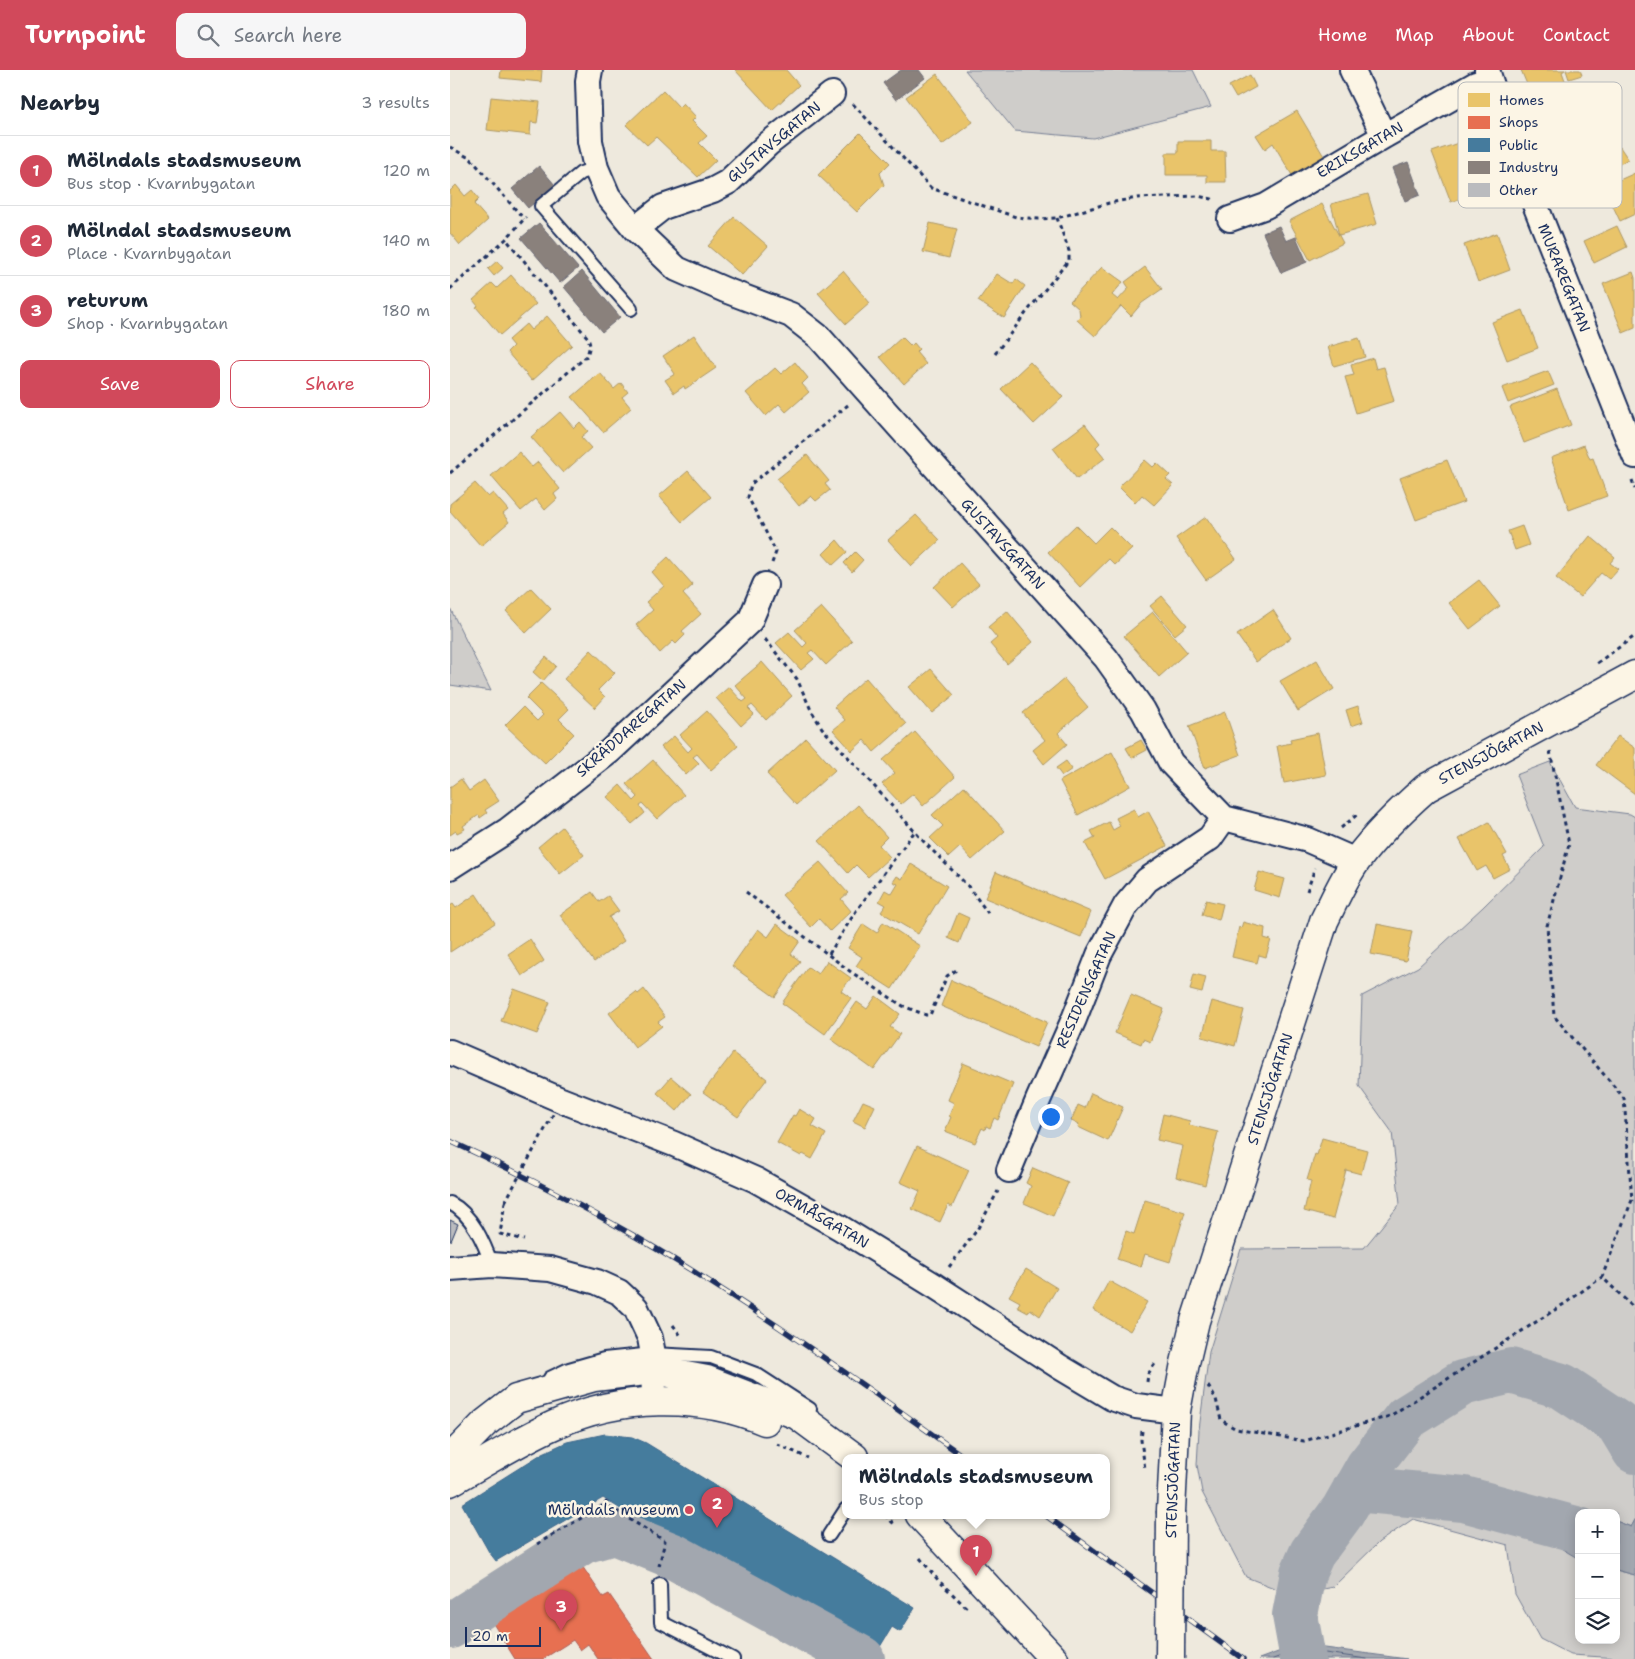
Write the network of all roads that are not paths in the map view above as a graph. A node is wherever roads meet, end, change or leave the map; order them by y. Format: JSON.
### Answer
{"nodes":[{"id":1,"x":590,"y":70,"type":"edge"},
{"id":2,"x":1352,"y":70,"type":"edge"},
{"id":3,"x":832,"y":94,"type":"road end"},
{"id":4,"x":1458,"y":94,"type":"edge"},
{"id":5,"x":1384,"y":136,"type":"junction"},
{"id":6,"x":596,"y":168,"type":"junction"},
{"id":7,"x":1536,"y":208,"type":"edge"},
{"id":8,"x":1230,"y":219,"type":"road end"},
{"id":9,"x":636,"y":228,"type":"junction"},
{"id":10,"x":631,"y":309,"type":"dead end"},
{"id":11,"x":1635,"y":456,"type":"edge"},
{"id":12,"x":765,"y":585,"type":"road end"},
{"id":13,"x":1635,"y":675,"type":"edge"},
{"id":14,"x":1224,"y":818,"type":"junction"},
{"id":15,"x":1356,"y":861,"type":"junction"},
{"id":16,"x":450,"y":867,"type":"edge"},
{"id":17,"x":450,"y":1052,"type":"edge"},
{"id":18,"x":1009,"y":1170,"type":"road end"},
{"id":19,"x":450,"y":1203,"type":"edge"},
{"id":20,"x":492,"y":1265,"type":"junction"},
{"id":21,"x":450,"y":1268,"type":"edge"},
{"id":22,"x":653,"y":1362,"type":"junction"},
{"id":23,"x":654,"y":1401,"type":"junction"},
{"id":24,"x":1176,"y":1411,"type":"junction"},
{"id":25,"x":842,"y":1454,"type":"edge"},
{"id":26,"x":852,"y":1454,"type":"edge"},
{"id":27,"x":450,"y":1459,"type":"edge"},
{"id":28,"x":450,"y":1482,"type":"edge"},
{"id":29,"x":842,"y":1515,"type":"edge"},
{"id":30,"x":924,"y":1519,"type":"edge"},
{"id":31,"x":829,"y":1535,"type":"dead end"},
{"id":32,"x":660,"y":1584,"type":"road end"},
{"id":33,"x":733,"y":1659,"type":"edge"},
{"id":34,"x":1054,"y":1659,"type":"edge"},
{"id":35,"x":1170,"y":1659,"type":"edge"}],
"edges":[{"from":1,"to":6,"type":"street","name":"GUSTAVSGATAN"},
{"from":2,"to":5,"type":"street"},
{"from":3,"to":9,"type":"street","name":"GUSTAVSGATAN"},
{"from":4,"to":5,"type":"street","name":"ERIKSGATAN"},
{"from":5,"to":8,"type":"street","name":"ERIKSGATAN"},
{"from":6,"to":9,"type":"street","name":"GUSTAVSGATAN"},
{"from":6,"to":10,"type":"lane"},
{"from":7,"to":11,"type":"street","name":"MURAREGATAN"},
{"from":9,"to":14,"type":"street","name":"GUSTAVSGATAN"},
{"from":12,"to":16,"type":"street","name":"SKRÄDDAREGATAN"},
{"from":13,"to":15,"type":"street","name":"STENSJÖGATAN"},
{"from":14,"to":15,"type":"street"},
{"from":14,"to":18,"type":"street","name":"RESIDENSGATAN"},
{"from":15,"to":24,"type":"street","name":"STENSJÖGATAN"},
{"from":17,"to":24,"type":"street","name":"ORMÅSGATAN"},
{"from":19,"to":20,"type":"lane"},
{"from":20,"to":21,"type":"street"},
{"from":20,"to":22,"type":"street"},
{"from":22,"to":23,"type":"street"},
{"from":22,"to":26,"type":"street"},
{"from":22,"to":27,"type":"street"},
{"from":23,"to":25,"type":"street"},
{"from":23,"to":28,"type":"street"},
{"from":24,"to":35,"type":"street","name":"STENSJÖGATAN","bridge":true},
{"from":29,"to":31,"type":"lane"},
{"from":30,"to":34,"type":"street"},
{"from":32,"to":33,"type":"lane"}]}
